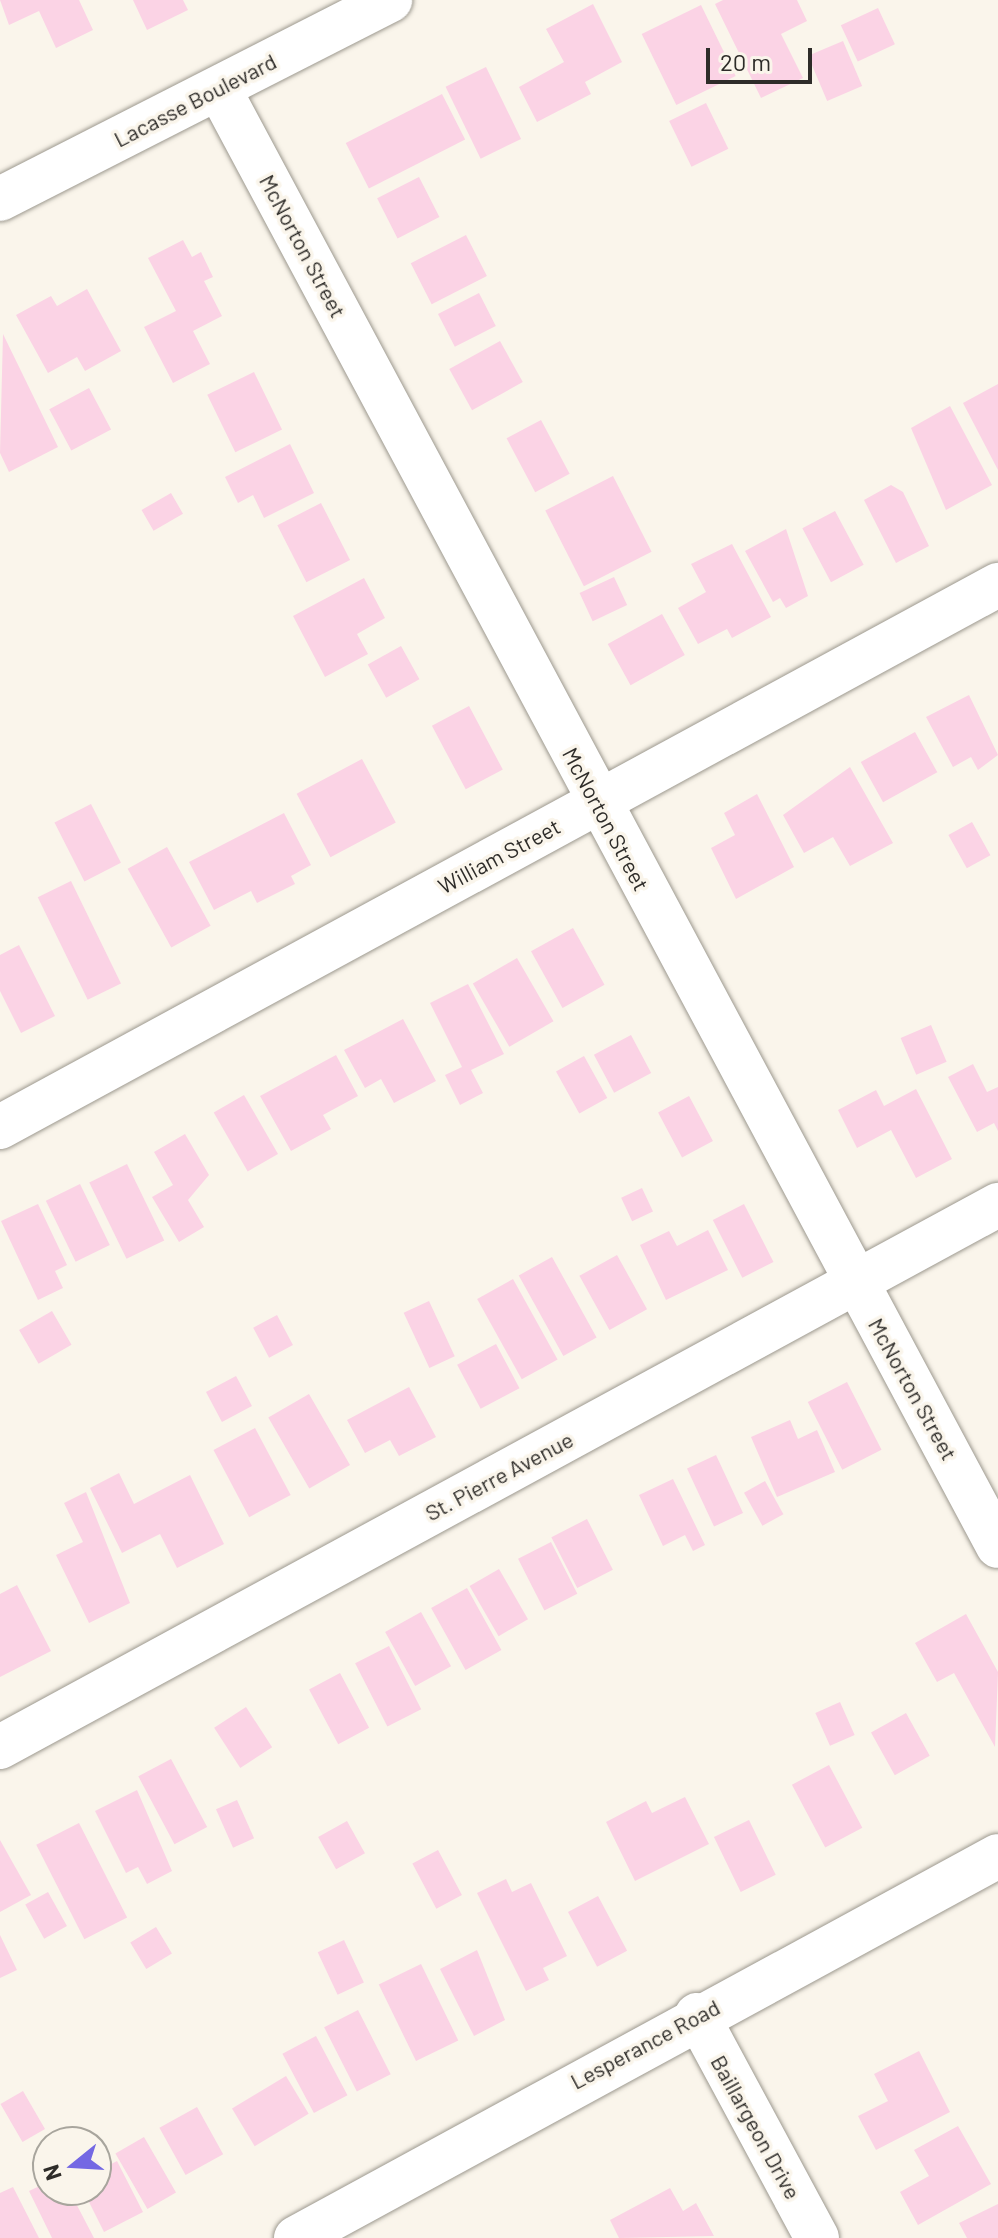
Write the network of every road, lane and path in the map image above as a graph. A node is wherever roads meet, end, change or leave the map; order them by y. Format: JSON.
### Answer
{"nodes":[{"id":1,"x":390,"y":0,"type":"edge"},
{"id":2,"x":219,"y":89,"type":"junction"},
{"id":3,"x":0,"y":199,"type":"edge"},
{"id":4,"x":998,"y":585,"type":"edge"},
{"id":5,"x":597,"y":803,"type":"junction"},
{"id":6,"x":0,"y":1127,"type":"edge"},
{"id":7,"x":998,"y":1205,"type":"edge"},
{"id":8,"x":854,"y":1283,"type":"junction"},
{"id":9,"x":998,"y":1546,"type":"edge"},
{"id":10,"x":0,"y":1747,"type":"edge"},
{"id":11,"x":998,"y":1856,"type":"edge"},
{"id":12,"x":697,"y":2015,"type":"junction"},
{"id":13,"x":296,"y":2238,"type":"edge"},
{"id":14,"x":817,"y":2238,"type":"edge"}],
"edges":[{"from":1,"to":2,"type":"street","name":"Lacasse Boulevard"},
{"from":2,"to":3,"type":"street","name":"Lacasse Boulevard"},
{"from":2,"to":5,"type":"street","name":"McNorton Street"},
{"from":4,"to":5,"type":"street","name":"William Street"},
{"from":5,"to":6,"type":"street","name":"William Street"},
{"from":5,"to":8,"type":"street","name":"McNorton Street"},
{"from":7,"to":8,"type":"street","name":"St. Pierre Avenue"},
{"from":8,"to":9,"type":"street","name":"McNorton Street"},
{"from":8,"to":10,"type":"street","name":"St. Pierre Avenue"},
{"from":11,"to":12,"type":"street","name":"Lesperance Road"},
{"from":12,"to":13,"type":"street","name":"Lesperance Road"},
{"from":12,"to":14,"type":"street","name":"Baillargeon Drive"}]}
